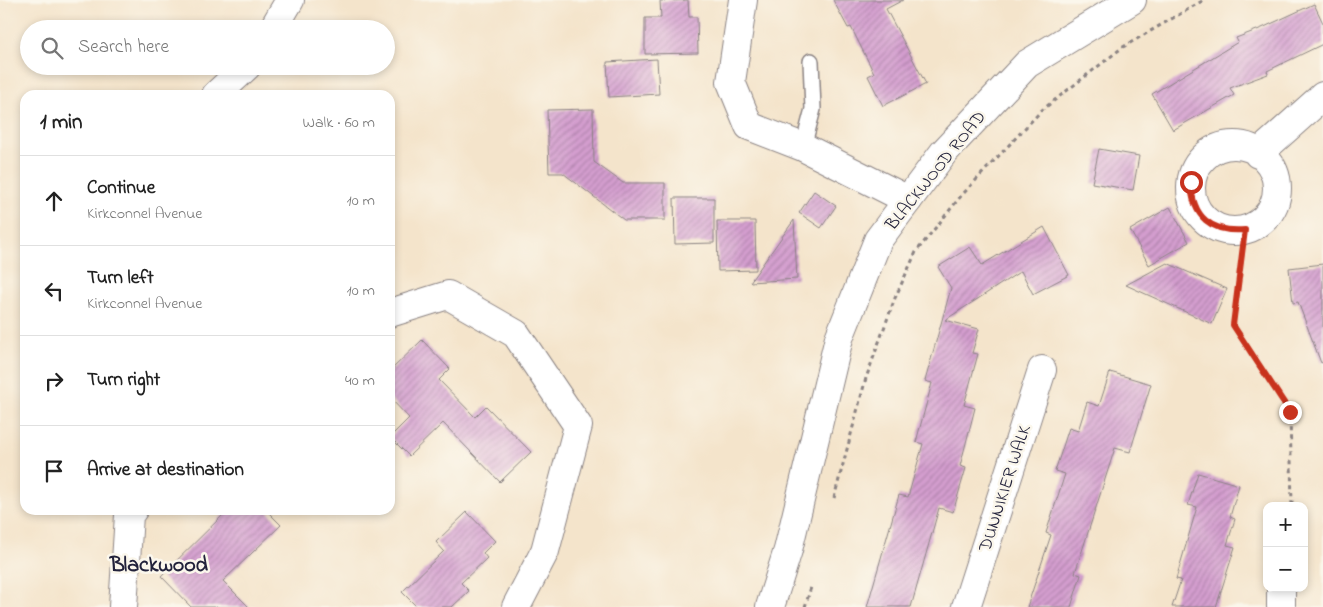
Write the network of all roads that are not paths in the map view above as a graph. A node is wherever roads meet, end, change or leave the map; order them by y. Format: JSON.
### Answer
{"nodes":[{"id":1,"x":290,"y":0,"type":"edge"},
{"id":2,"x":743,"y":0,"type":"edge"},
{"id":3,"x":1132,"y":0,"type":"edge"},
{"id":4,"x":278,"y":20,"type":"edge"},
{"id":5,"x":811,"y":60,"type":"dead end"},
{"id":6,"x":237,"y":75,"type":"edge"},
{"id":7,"x":221,"y":90,"type":"edge"},
{"id":8,"x":1323,"y":96,"type":"edge"},
{"id":9,"x":804,"y":147,"type":"junction"},
{"id":10,"x":1258,"y":154,"type":"junction"},
{"id":11,"x":908,"y":200,"type":"junction"},
{"id":12,"x":395,"y":311,"type":"edge"},
{"id":13,"x":1042,"y":370,"type":"dead end"},
{"id":14,"x":129,"y":515,"type":"edge"},
{"id":15,"x":1281,"y":592,"type":"edge"},
{"id":16,"x":123,"y":607,"type":"edge"},
{"id":17,"x":516,"y":607,"type":"edge"},
{"id":18,"x":770,"y":607,"type":"edge"},
{"id":19,"x":966,"y":607,"type":"edge"},
{"id":20,"x":1281,"y":607,"type":"edge"}],
"edges":[{"from":1,"to":4,"type":"street"},
{"from":2,"to":9,"type":"street"},
{"from":3,"to":11,"type":"street","name":"BLACKWOOD ROAD"},
{"from":5,"to":9,"type":"lane"},
{"from":6,"to":7,"type":"street"},
{"from":8,"to":10,"type":"street"},
{"from":9,"to":11,"type":"street"},
{"from":10,"to":10,"type":"street"},
{"from":11,"to":18,"type":"street","name":"BLACKWOOD ROAD"},
{"from":12,"to":17,"type":"street"},
{"from":13,"to":19,"type":"street","name":"DUNNIKIER WALK"},
{"from":14,"to":16,"type":"street"},
{"from":15,"to":20,"type":"street"}]}
